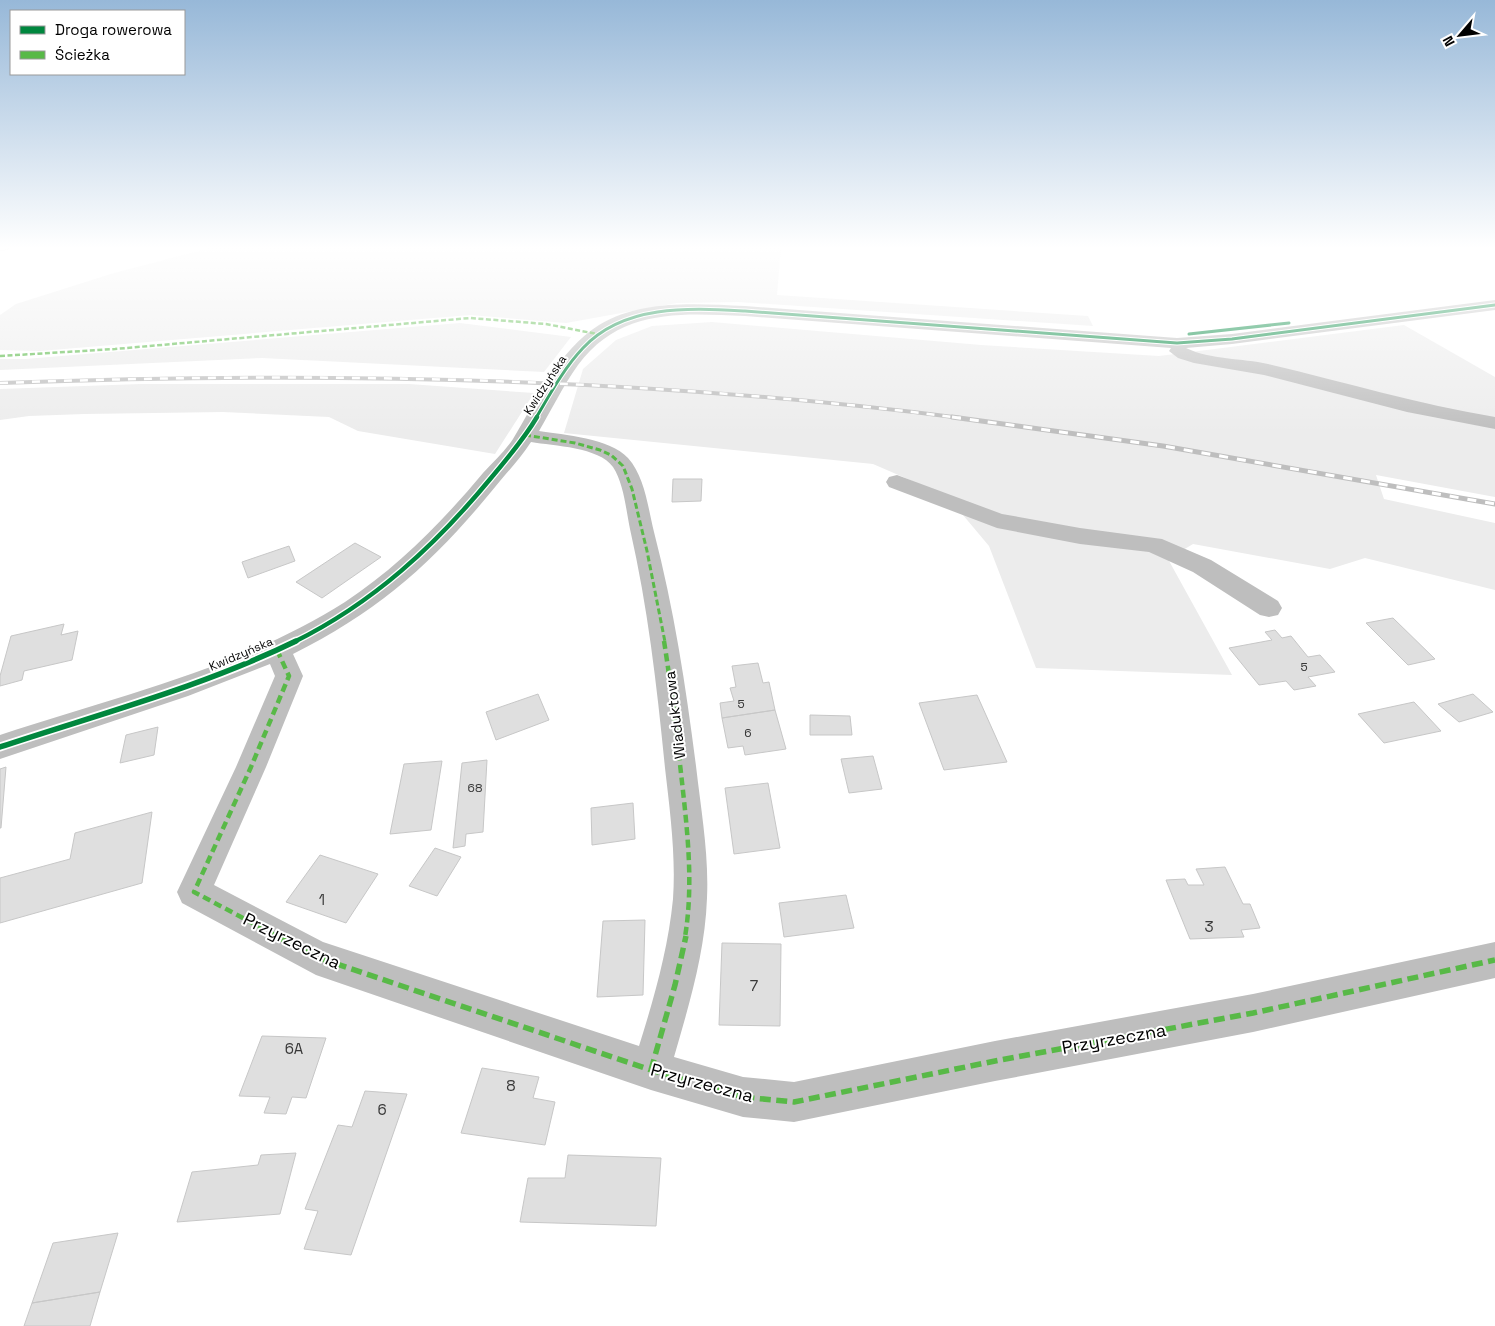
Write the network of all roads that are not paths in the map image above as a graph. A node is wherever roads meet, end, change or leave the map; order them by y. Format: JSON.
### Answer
{"nodes":[{"id":1,"x":678,"y":310,"type":"edge"},
{"id":2,"x":738,"y":310,"type":"edge"},
{"id":3,"x":1464,"y":310,"type":"edge"},
{"id":4,"x":1170,"y":343,"type":"junction"},
{"id":5,"x":1495,"y":423,"type":"edge"},
{"id":6,"x":526,"y":435,"type":"junction"},
{"id":7,"x":897,"y":482,"type":"dead end"},
{"id":8,"x":1269,"y":608,"type":"dead end"},
{"id":9,"x":277,"y":650,"type":"junction"},
{"id":10,"x":0,"y":747,"type":"edge"},
{"id":11,"x":1495,"y":960,"type":"edge"},
{"id":12,"x":651,"y":1070,"type":"junction"}],
"edges":[{"from":1,"to":6,"type":"street","name":"Kwidzyńska"},
{"from":2,"to":4,"type":"street","name":"Kwidzyńska"},
{"from":3,"to":4,"type":"street","name":"Kwidzyńska"},
{"from":4,"to":5,"type":"street"},
{"from":6,"to":9,"type":"street","name":"Kwidzyńska"},
{"from":6,"to":12,"type":"street","name":"Wiaduktowa"},
{"from":7,"to":8,"type":"street"},
{"from":9,"to":10,"type":"street","name":"Kwidzyńska"},
{"from":9,"to":12,"type":"street","name":"Przyrzeczna"},
{"from":11,"to":12,"type":"street","name":"Przyrzeczna"}]}
